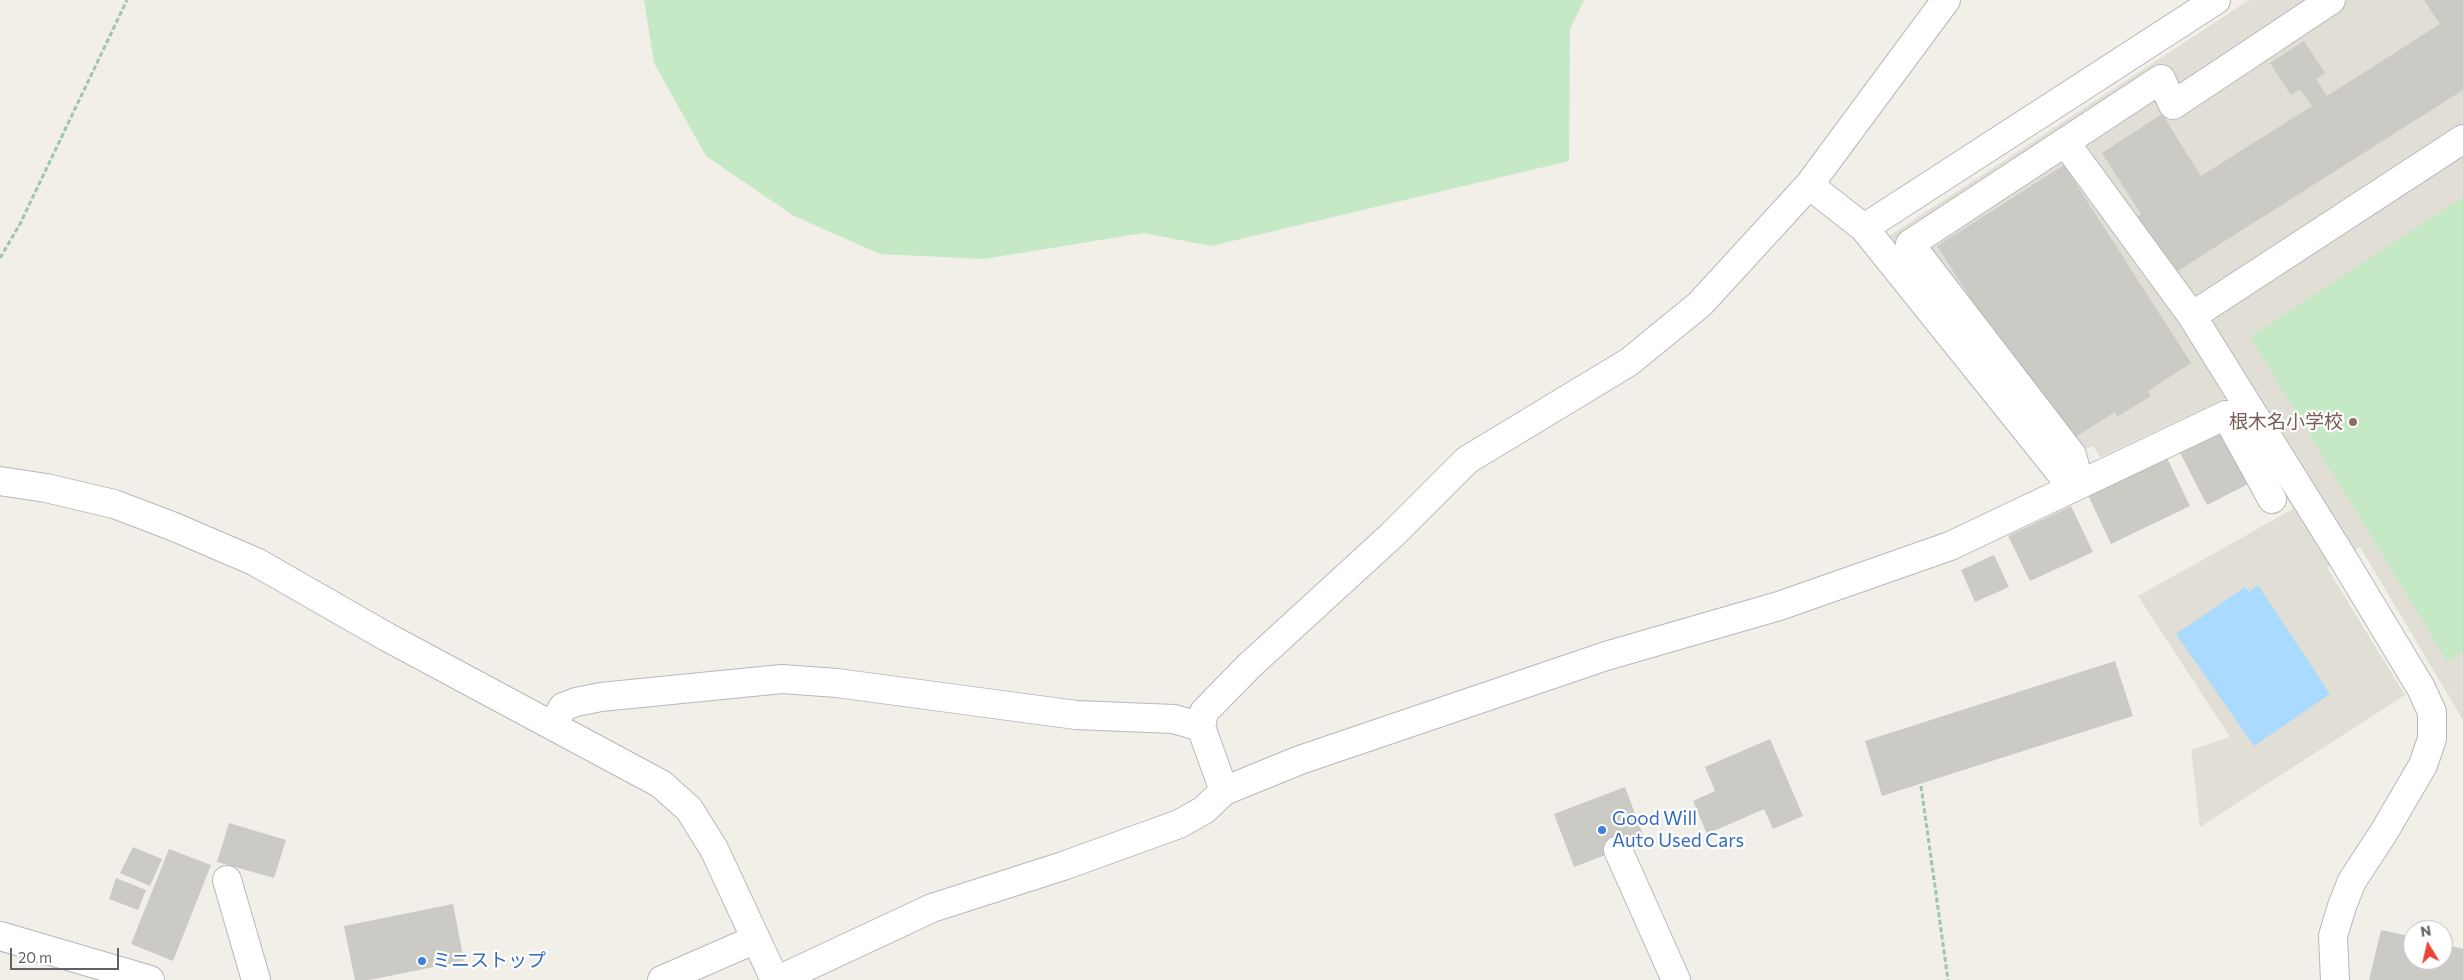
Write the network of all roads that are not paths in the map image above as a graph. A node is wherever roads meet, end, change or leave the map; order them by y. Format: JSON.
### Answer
{"nodes":[{"id":1,"x":1946,"y":0,"type":"edge"},
{"id":2,"x":2216,"y":0,"type":"edge"},
{"id":3,"x":2330,"y":0,"type":"edge"},
{"id":4,"x":2463,"y":139,"type":"edge"},
{"id":5,"x":2065,"y":142,"type":"junction"},
{"id":6,"x":1809,"y":185,"type":"junction"},
{"id":7,"x":1864,"y":228,"type":"junction"},
{"id":8,"x":2192,"y":316,"type":"junction"},
{"id":9,"x":0,"y":481,"type":"edge"},
{"id":10,"x":2070,"y":489,"type":"junction"},
{"id":11,"x":2272,"y":499,"type":"dead end"},
{"id":12,"x":553,"y":725,"type":"junction"},
{"id":13,"x":1201,"y":727,"type":"junction"},
{"id":14,"x":1224,"y":791,"type":"junction"},
{"id":15,"x":1618,"y":850,"type":"dead end"},
{"id":16,"x":227,"y":880,"type":"dead end"},
{"id":17,"x":0,"y":936,"type":"edge"},
{"id":18,"x":756,"y":939,"type":"junction"},
{"id":19,"x":150,"y":980,"type":"edge"},
{"id":20,"x":256,"y":980,"type":"edge"},
{"id":21,"x":662,"y":980,"type":"edge"},
{"id":22,"x":777,"y":980,"type":"edge"},
{"id":23,"x":1676,"y":980,"type":"edge"},
{"id":24,"x":2335,"y":980,"type":"edge"}],
"edges":[{"from":1,"to":6,"type":"street"},
{"from":2,"to":7,"type":"street"},
{"from":3,"to":5,"type":"street"},
{"from":4,"to":8,"type":"street"},
{"from":5,"to":8,"type":"street"},
{"from":5,"to":10,"type":"street"},
{"from":6,"to":7,"type":"street"},
{"from":6,"to":13,"type":"street"},
{"from":7,"to":10,"type":"street"},
{"from":8,"to":24,"type":"street"},
{"from":9,"to":12,"type":"street"},
{"from":10,"to":11,"type":"street"},
{"from":10,"to":14,"type":"street"},
{"from":12,"to":13,"type":"street"},
{"from":12,"to":18,"type":"street"},
{"from":13,"to":14,"type":"street"},
{"from":14,"to":22,"type":"street"},
{"from":15,"to":23,"type":"street"},
{"from":16,"to":20,"type":"street"},
{"from":17,"to":19,"type":"street"},
{"from":18,"to":21,"type":"street"},
{"from":18,"to":22,"type":"street"}]}
